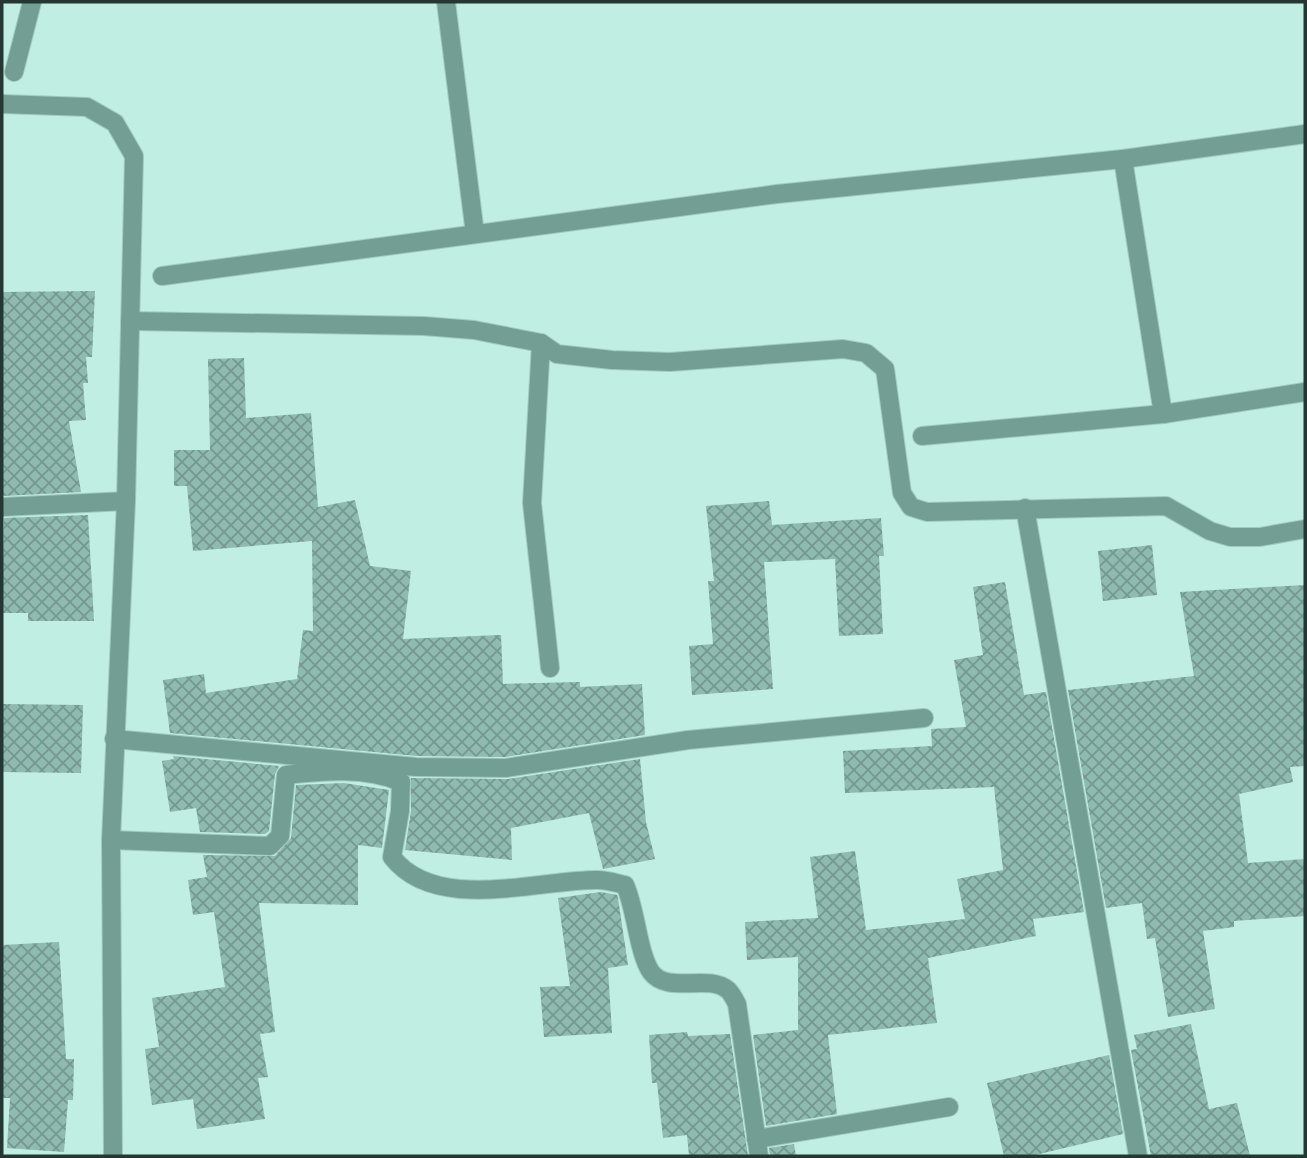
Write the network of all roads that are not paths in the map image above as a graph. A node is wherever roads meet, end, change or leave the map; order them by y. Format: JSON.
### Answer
{"nodes":[{"id":1,"x":32,"y":2,"type":"edge"},
{"id":2,"x":446,"y":2,"type":"edge"},
{"id":3,"x":14,"y":72,"type":"dead end"},
{"id":4,"x":2,"y":104,"type":"edge"},
{"id":5,"x":1305,"y":134,"type":"edge"},
{"id":6,"x":1123,"y":159,"type":"junction"},
{"id":7,"x":475,"y":234,"type":"junction"},
{"id":8,"x":162,"y":276,"type":"dead end"},
{"id":9,"x":130,"y":321,"type":"junction"},
{"id":10,"x":541,"y":343,"type":"junction"},
{"id":11,"x":1305,"y":392,"type":"edge"},
{"id":12,"x":1163,"y":414,"type":"junction"},
{"id":13,"x":922,"y":436,"type":"dead end"},
{"id":14,"x":126,"y":501,"type":"junction"},
{"id":15,"x":2,"y":507,"type":"edge"},
{"id":16,"x":1025,"y":508,"type":"junction"},
{"id":17,"x":1305,"y":529,"type":"edge"},
{"id":18,"x":550,"y":668,"type":"dead end"},
{"id":19,"x":924,"y":718,"type":"dead end"},
{"id":20,"x":114,"y":739,"type":"junction"},
{"id":21,"x":111,"y":840,"type":"junction"},
{"id":22,"x":949,"y":1107,"type":"dead end"},
{"id":23,"x":758,"y":1148,"type":"edge"},
{"id":24,"x":113,"y":1156,"type":"edge"},
{"id":25,"x":1138,"y":1156,"type":"edge"}],
"edges":[{"from":1,"to":3,"type":"street"},
{"from":2,"to":7,"type":"street"},
{"from":4,"to":9,"type":"street"},
{"from":5,"to":6,"type":"street"},
{"from":6,"to":7,"type":"street"},
{"from":6,"to":12,"type":"street"},
{"from":7,"to":8,"type":"street"},
{"from":9,"to":10,"type":"street"},
{"from":9,"to":14,"type":"street"},
{"from":10,"to":16,"type":"street"},
{"from":10,"to":18,"type":"street"},
{"from":11,"to":12,"type":"street"},
{"from":12,"to":13,"type":"street"},
{"from":14,"to":15,"type":"street"},
{"from":14,"to":20,"type":"street"},
{"from":16,"to":17,"type":"street"},
{"from":16,"to":25,"type":"street"},
{"from":19,"to":20,"type":"street"},
{"from":20,"to":21,"type":"street"},
{"from":21,"to":23,"type":"street"},
{"from":21,"to":24,"type":"street"},
{"from":22,"to":23,"type":"street"}]}
